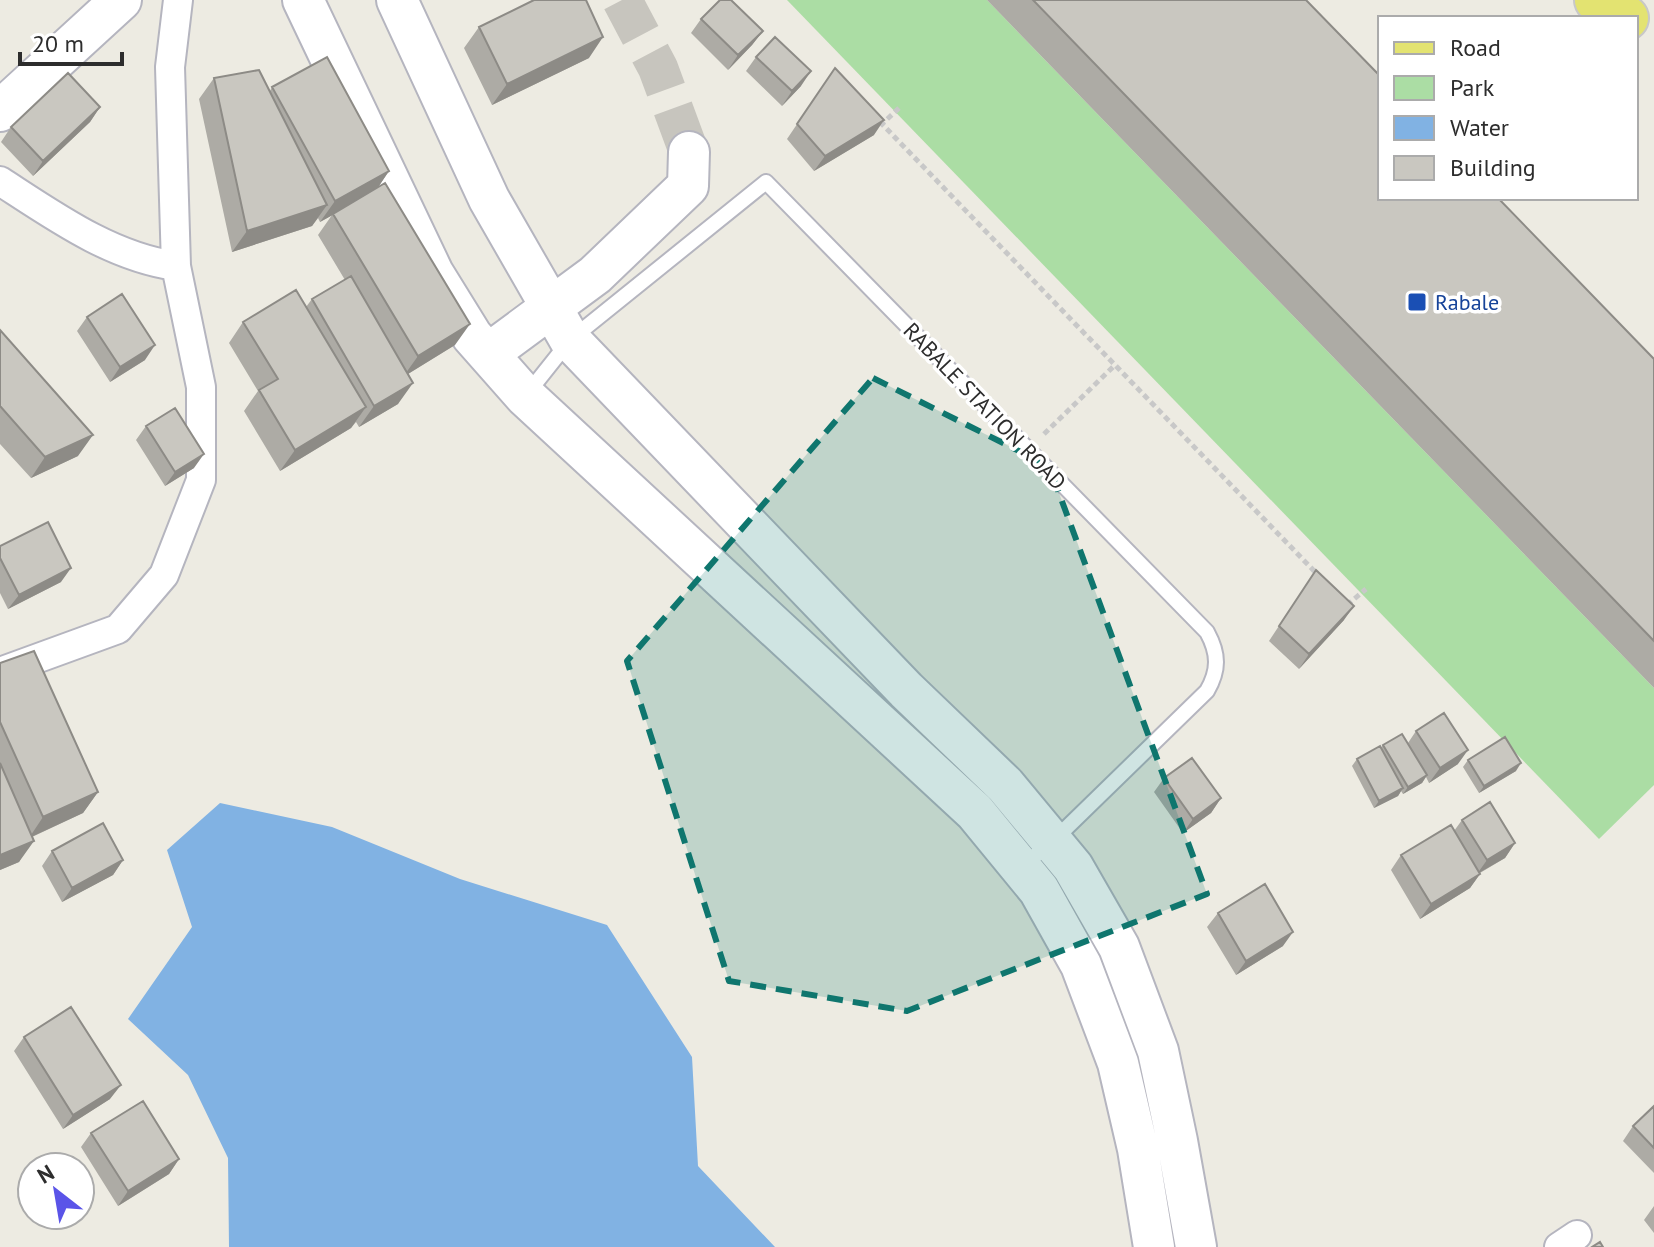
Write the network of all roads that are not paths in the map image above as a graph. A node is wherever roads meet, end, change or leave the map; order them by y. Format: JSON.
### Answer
{"nodes":[{"id":1,"x":121,"y":0,"type":"edge"},
{"id":2,"x":178,"y":0,"type":"edge"},
{"id":3,"x":303,"y":0,"type":"edge"},
{"id":4,"x":397,"y":0,"type":"edge"},
{"id":5,"x":1597,"y":0,"type":"edge"},
{"id":6,"x":1623,"y":16,"type":"edge"},
{"id":7,"x":0,"y":111,"type":"edge"},
{"id":8,"x":689,"y":152,"type":"tunnel mouth"},
{"id":9,"x":0,"y":181,"type":"edge"},
{"id":10,"x":176,"y":266,"type":"junction"},
{"id":11,"x":551,"y":306,"type":"junction"},
{"id":12,"x":570,"y":340,"type":"junction"},
{"id":13,"x":488,"y":354,"type":"junction"},
{"id":14,"x":525,"y":396,"type":"junction"},
{"id":15,"x":0,"y":672,"type":"edge"},
{"id":16,"x":1053,"y":841,"type":"junction"},
{"id":17,"x":1020,"y":867,"type":"junction"},
{"id":18,"x":1154,"y":1247,"type":"edge"},
{"id":19,"x":1196,"y":1247,"type":"edge"}],
"edges":[{"from":1,"to":7,"type":"street"},
{"from":2,"to":10,"type":"street"},
{"from":3,"to":13,"type":"street"},
{"from":4,"to":11,"type":"street"},
{"from":5,"to":6,"type":"main road"},
{"from":8,"to":11,"type":"street"},
{"from":9,"to":10,"type":"street"},
{"from":10,"to":15,"type":"street"},
{"from":11,"to":12,"type":"street"},
{"from":11,"to":13,"type":"street"},
{"from":12,"to":14,"type":"lane","name":"RABALE STATION ROAD"},
{"from":12,"to":16,"type":"street"},
{"from":12,"to":16,"type":"lane","name":"RABALE STATION ROAD"},
{"from":13,"to":14,"type":"street"},
{"from":14,"to":17,"type":"street"},
{"from":16,"to":17,"type":"lane","name":"RABALE STATION ROAD"},
{"from":16,"to":19,"type":"street"},
{"from":17,"to":18,"type":"street"}]}
